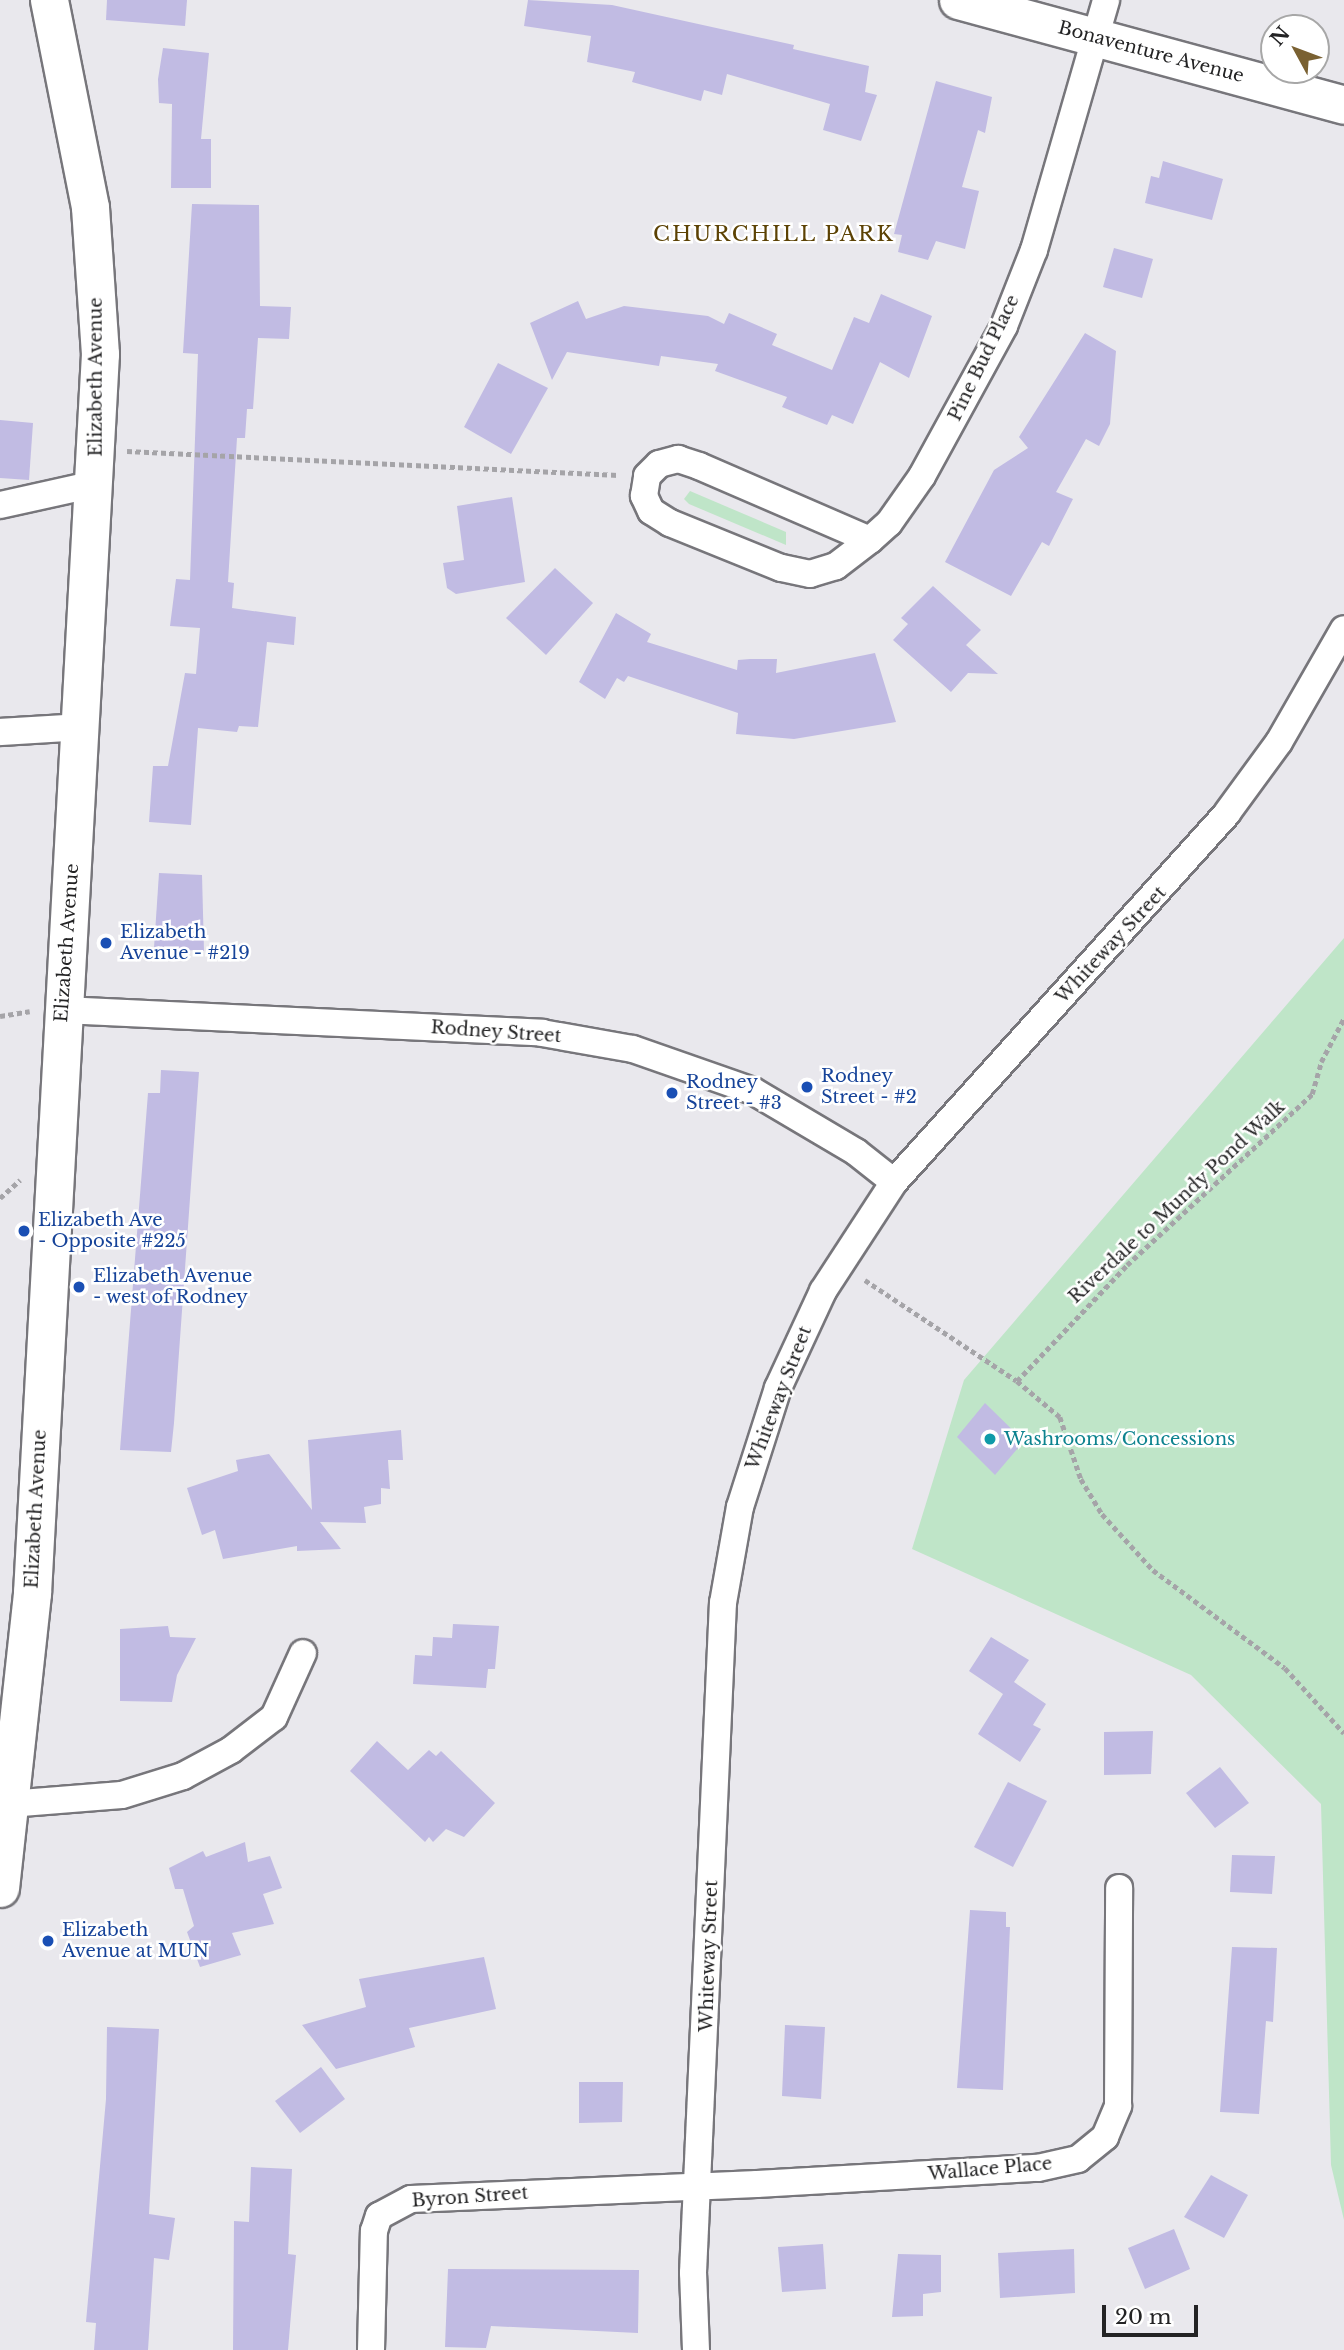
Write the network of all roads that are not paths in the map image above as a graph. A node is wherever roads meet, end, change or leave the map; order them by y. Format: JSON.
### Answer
{"nodes":[{"id":1,"x":49,"y":0,"type":"edge"},
{"id":2,"x":958,"y":0,"type":"edge"},
{"id":3,"x":1106,"y":0,"type":"edge"},
{"id":4,"x":1096,"y":36,"type":"junction"},
{"id":5,"x":1344,"y":105,"type":"edge"},
{"id":6,"x":95,"y":484,"type":"junction"},
{"id":7,"x":0,"y":505,"type":"edge"},
{"id":8,"x":870,"y":540,"type":"junction"},
{"id":9,"x":1344,"y":629,"type":"edge"},
{"id":10,"x":82,"y":727,"type":"junction"},
{"id":11,"x":0,"y":732,"type":"edge"},
{"id":12,"x":48,"y":1010,"type":"junction"},
{"id":13,"x":894,"y":1182,"type":"junction"},
{"id":14,"x":303,"y":1653,"type":"dead end"},
{"id":15,"x":9,"y":1804,"type":"junction"},
{"id":16,"x":0,"y":1888,"type":"edge"},
{"id":17,"x":1119,"y":1888,"type":"dead end"},
{"id":18,"x":700,"y":2185,"type":"junction"},
{"id":19,"x":371,"y":2350,"type":"edge"},
{"id":20,"x":696,"y":2350,"type":"edge"}],
"edges":[{"from":1,"to":6,"type":"main road","name":"Elizabeth Avenue"},
{"from":2,"to":4,"type":"main road","name":"Bonaventure Avenue"},
{"from":3,"to":4,"type":"street","name":"Pine Bud Place"},
{"from":4,"to":5,"type":"main road","name":"Bonaventure Avenue"},
{"from":4,"to":8,"type":"street","name":"Pine Bud Place"},
{"from":6,"to":7,"type":"street"},
{"from":6,"to":10,"type":"main road","name":"Elizabeth Avenue"},
{"from":8,"to":8,"type":"street","name":"Pine Bud Place"},
{"from":9,"to":13,"type":"street","name":"Whiteway Street"},
{"from":10,"to":11,"type":"street"},
{"from":10,"to":12,"type":"main road","name":"Elizabeth Avenue"},
{"from":12,"to":13,"type":"street","name":"Rodney Street"},
{"from":12,"to":15,"type":"main road","name":"Elizabeth Avenue"},
{"from":13,"to":18,"type":"street","name":"Whiteway Street"},
{"from":14,"to":15,"type":"street"},
{"from":15,"to":16,"type":"main road","name":"Elizabeth Avenue"},
{"from":17,"to":18,"type":"street","name":"Wallace Place"},
{"from":18,"to":19,"type":"street","name":"Byron Street"},
{"from":18,"to":20,"type":"street","name":"Whiteway Street"}]}
